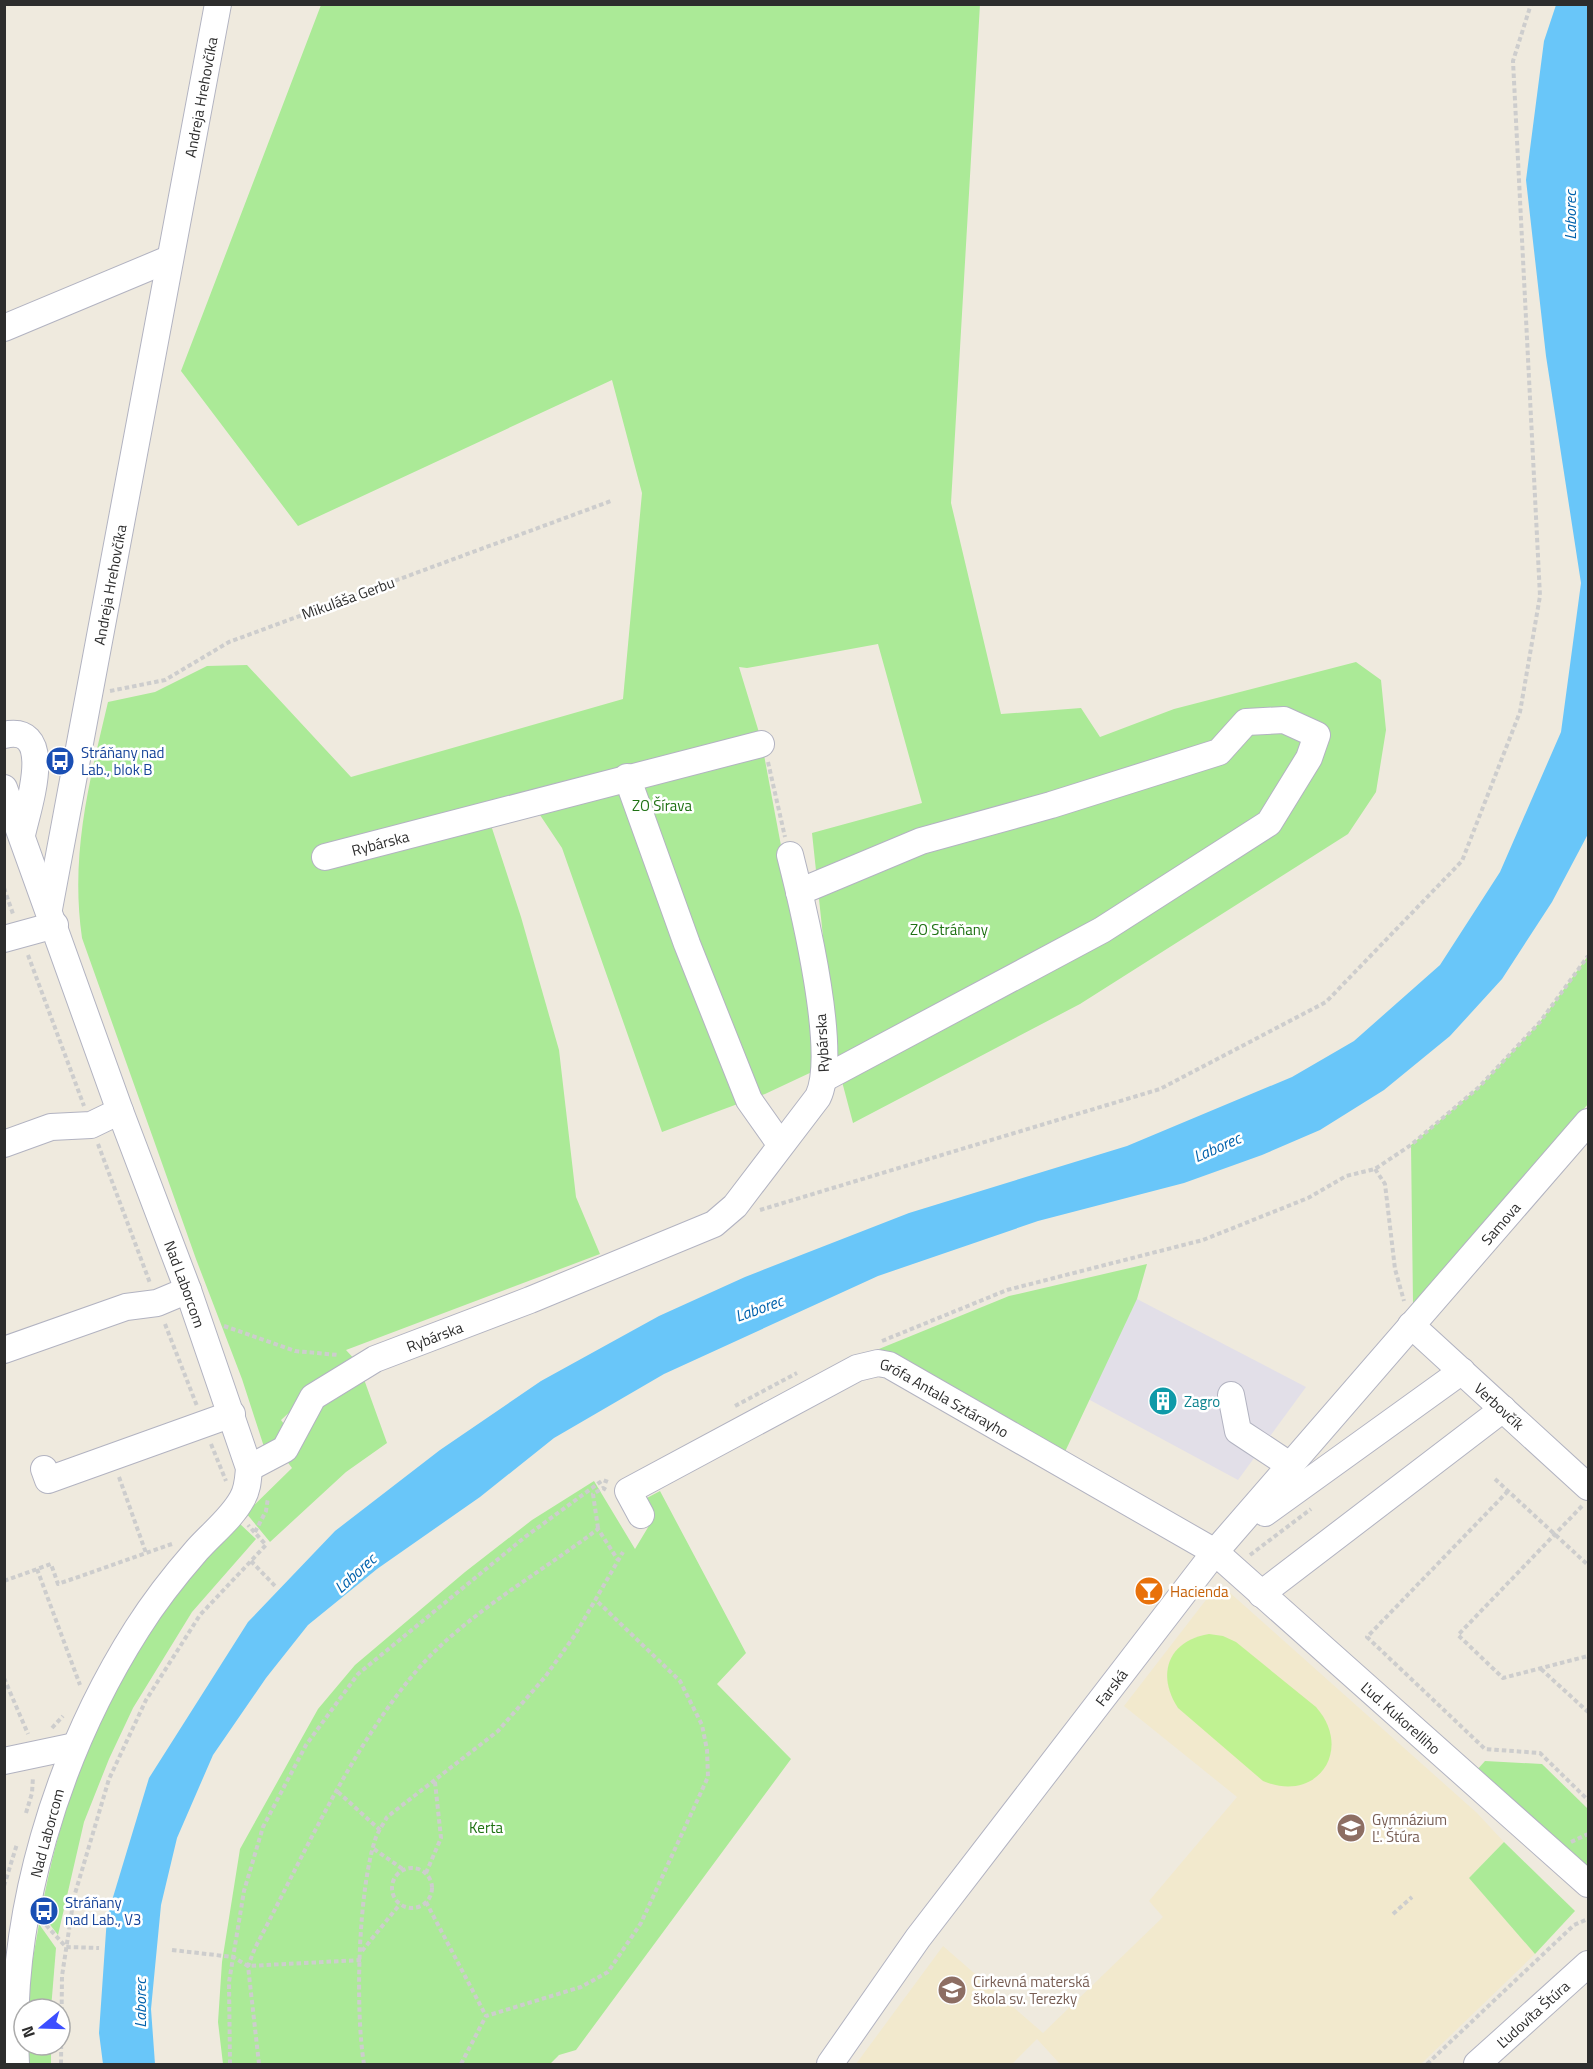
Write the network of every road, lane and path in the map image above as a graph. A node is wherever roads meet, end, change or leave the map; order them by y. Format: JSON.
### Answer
{"nodes":[{"id":1,"x":218,"y":4,"type":"edge"},
{"id":2,"x":169,"y":259,"type":"junction"},
{"id":3,"x":4,"y":328,"type":"edge"},
{"id":4,"x":611,"y":501,"type":"dead end"},
{"id":5,"x":88,"y":695,"type":"junction"},
{"id":6,"x":4,"y":735,"type":"edge"},
{"id":7,"x":762,"y":744,"type":"joint"},
{"id":8,"x":627,"y":777,"type":"junction"},
{"id":9,"x":4,"y":788,"type":"edge"},
{"id":10,"x":22,"y":835,"type":"junction"},
{"id":11,"x":790,"y":855,"type":"joint"},
{"id":12,"x":325,"y":857,"type":"dead end"},
{"id":13,"x":4,"y":888,"type":"edge"},
{"id":14,"x":799,"y":892,"type":"junction"},
{"id":15,"x":52,"y":917,"type":"junction"},
{"id":16,"x":13,"y":938,"type":"edge"},
{"id":17,"x":1588,"y":956,"type":"edge"},
{"id":18,"x":825,"y":1078,"type":"junction"},
{"id":19,"x":120,"y":1111,"type":"junction"},
{"id":20,"x":90,"y":1125,"type":"junction"},
{"id":21,"x":1585,"y":1134,"type":"edge"},
{"id":22,"x":4,"y":1144,"type":"edge"},
{"id":23,"x":780,"y":1144,"type":"junction"},
{"id":24,"x":1375,"y":1169,"type":"junction"},
{"id":25,"x":188,"y":1290,"type":"junction"},
{"id":26,"x":157,"y":1303,"type":"junction"},
{"id":27,"x":1411,"y":1325,"type":"junction"},
{"id":28,"x":220,"y":1333,"type":"dead end"},
{"id":29,"x":875,"y":1343,"type":"dead end"},
{"id":30,"x":4,"y":1350,"type":"edge"},
{"id":31,"x":341,"y":1356,"type":"dead end"},
{"id":32,"x":804,"y":1370,"type":"dead end"},
{"id":33,"x":1462,"y":1371,"type":"junction"},
{"id":34,"x":1231,"y":1395,"type":"dead end"},
{"id":35,"x":1503,"y":1409,"type":"junction"},
{"id":36,"x":725,"y":1412,"type":"dead end"},
{"id":37,"x":232,"y":1414,"type":"junction"},
{"id":38,"x":205,"y":1425,"type":"junction"},
{"id":39,"x":112,"y":1457,"type":"junction"},
{"id":40,"x":1291,"y":1466,"type":"junction"},
{"id":41,"x":44,"y":1469,"type":"dead end"},
{"id":42,"x":248,"y":1477,"type":"junction"},
{"id":43,"x":1495,"y":1479,"type":"dead end"},
{"id":44,"x":603,"y":1480,"type":"junction"},
{"id":45,"x":621,"y":1483,"type":"junction"},
{"id":46,"x":1588,"y":1487,"type":"edge"},
{"id":47,"x":1508,"y":1491,"type":"junction"},
{"id":48,"x":1588,"y":1499,"type":"edge"},
{"id":49,"x":234,"y":1511,"type":"junction"},
{"id":50,"x":1265,"y":1513,"type":"dead end"},
{"id":51,"x":641,"y":1515,"type":"dead end"},
{"id":52,"x":598,"y":1529,"type":"junction"},
{"id":53,"x":1554,"y":1534,"type":"junction"},
{"id":54,"x":179,"y":1541,"type":"dead end"},
{"id":55,"x":622,"y":1552,"type":"dead end"},
{"id":56,"x":1215,"y":1552,"type":"junction"},
{"id":57,"x":146,"y":1553,"type":"junction"},
{"id":58,"x":618,"y":1560,"type":"junction"},
{"id":59,"x":251,"y":1561,"type":"junction"},
{"id":60,"x":1588,"y":1565,"type":"edge"},
{"id":61,"x":37,"y":1569,"type":"junction"},
{"id":62,"x":4,"y":1581,"type":"edge"},
{"id":63,"x":275,"y":1586,"type":"dead end"},
{"id":64,"x":1261,"y":1594,"type":"junction"},
{"id":65,"x":597,"y":1601,"type":"junction"},
{"id":66,"x":1588,"y":1656,"type":"edge"},
{"id":67,"x":1540,"y":1668,"type":"junction"},
{"id":68,"x":4,"y":1678,"type":"edge"},
{"id":69,"x":80,"y":1685,"type":"dead end"},
{"id":70,"x":12,"y":1701,"type":"junction"},
{"id":71,"x":4,"y":1703,"type":"edge"},
{"id":72,"x":1588,"y":1712,"type":"edge"},
{"id":73,"x":75,"y":1746,"type":"junction"},
{"id":74,"x":34,"y":1754,"type":"junction"},
{"id":75,"x":4,"y":1761,"type":"edge"},
{"id":76,"x":435,"y":1781,"type":"junction"},
{"id":77,"x":338,"y":1792,"type":"junction"},
{"id":78,"x":1588,"y":1800,"type":"edge"},
{"id":79,"x":25,"y":1816,"type":"dead end"},
{"id":80,"x":380,"y":1830,"type":"junction"},
{"id":81,"x":19,"y":1837,"type":"dead end"},
{"id":82,"x":374,"y":1849,"type":"junction"},
{"id":83,"x":404,"y":1870,"type":"junction"},
{"id":84,"x":426,"y":1873,"type":"junction"},
{"id":85,"x":1588,"y":1884,"type":"edge"},
{"id":86,"x":4,"y":1886,"type":"edge"},
{"id":87,"x":1412,"y":1897,"type":"dead end"},
{"id":88,"x":426,"y":1902,"type":"junction"},
{"id":89,"x":400,"y":1904,"type":"junction"},
{"id":90,"x":1393,"y":1914,"type":"dead end"},
{"id":91,"x":1588,"y":1919,"type":"edge"},
{"id":92,"x":66,"y":1947,"type":"junction"},
{"id":93,"x":99,"y":1948,"type":"dead end"},
{"id":94,"x":172,"y":1950,"type":"dead end"},
{"id":95,"x":362,"y":1952,"type":"junction"},
{"id":96,"x":233,"y":1957,"type":"junction"},
{"id":97,"x":362,"y":1960,"type":"junction"},
{"id":98,"x":1588,"y":1964,"type":"edge"},
{"id":99,"x":248,"y":1966,"type":"junction"},
{"id":100,"x":486,"y":2016,"type":"junction"},
{"id":101,"x":9,"y":2037,"type":"edge"},
{"id":102,"x":16,"y":2064,"type":"edge"},
{"id":103,"x":61,"y":2064,"type":"edge"},
{"id":104,"x":230,"y":2064,"type":"edge"},
{"id":105,"x":259,"y":2064,"type":"edge"},
{"id":106,"x":364,"y":2064,"type":"edge"},
{"id":107,"x":461,"y":2064,"type":"edge"},
{"id":108,"x":830,"y":2064,"type":"edge"},
{"id":109,"x":1427,"y":2064,"type":"edge"},
{"id":110,"x":1477,"y":2064,"type":"edge"}],
"edges":[{"from":1,"to":2,"type":"street","name":"Andreja Hrehovčíka"},
{"from":2,"to":3,"type":"street"},
{"from":2,"to":5,"type":"street","name":"Andreja Hrehovčíka"},
{"from":4,"to":5,"type":"path","name":"Mikuláša Gerbu"},
{"from":5,"to":15,"type":"street","name":"Andreja Hrehovčíka"},
{"from":6,"to":10,"type":"street"},
{"from":7,"to":8,"type":"street","name":"Rybárska"},
{"from":7,"to":11,"type":"path"},
{"from":8,"to":12,"type":"street","name":"Rybárska"},
{"from":8,"to":23,"type":"street"},
{"from":9,"to":10,"type":"street","name":"Nad Laborcom"},
{"from":10,"to":15,"type":"street","name":"Nad Laborcom"},
{"from":11,"to":14,"type":"street","name":"Rybárska"},
{"from":13,"to":16,"type":"path"},
{"from":14,"to":18,"type":"street","name":"Rybárska"},
{"from":14,"to":18,"type":"street"},
{"from":15,"to":16,"type":"street"},
{"from":15,"to":19,"type":"street","name":"Nad Laborcom"},
{"from":16,"to":20,"type":"path"},
{"from":17,"to":24,"type":"path"},
{"from":18,"to":23,"type":"street","name":"Rybárska"},
{"from":19,"to":20,"type":"street"},
{"from":19,"to":25,"type":"street","name":"Nad Laborcom"},
{"from":20,"to":22,"type":"street"},
{"from":20,"to":26,"type":"path"},
{"from":21,"to":27,"type":"street","name":"Samova"},
{"from":23,"to":42,"type":"street","name":"Rybárska"},
{"from":24,"to":27,"type":"path"},
{"from":24,"to":29,"type":"path"},
{"from":25,"to":26,"type":"street"},
{"from":25,"to":37,"type":"street","name":"Nad Laborcom"},
{"from":26,"to":30,"type":"street"},
{"from":26,"to":38,"type":"path"},
{"from":27,"to":33,"type":"street","name":"Verbovčík"},
{"from":27,"to":40,"type":"street","name":"Farská"},
{"from":28,"to":31,"type":"path"},
{"from":32,"to":36,"type":"path"},
{"from":33,"to":35,"type":"street","name":"Verbovčík"},
{"from":33,"to":50,"type":"street"},
{"from":34,"to":40,"type":"street"},
{"from":35,"to":46,"type":"street","name":"Verbovčík"},
{"from":35,"to":64,"type":"street"},
{"from":37,"to":38,"type":"street"},
{"from":37,"to":42,"type":"street","name":"Nad Laborcom"},
{"from":38,"to":39,"type":"street"},
{"from":38,"to":42,"type":"path"},
{"from":39,"to":41,"type":"street"},
{"from":39,"to":57,"type":"path"},
{"from":40,"to":56,"type":"street","name":"Farská"},
{"from":42,"to":49,"type":"street","name":"Nad Laborcom"},
{"from":43,"to":47,"type":"path"},
{"from":44,"to":45,"type":"path"},
{"from":44,"to":45,"type":"path"},
{"from":44,"to":96,"type":"path"},
{"from":45,"to":51,"type":"street"},
{"from":45,"to":52,"type":"path"},
{"from":45,"to":56,"type":"street","name":"Grófa Antala Sztárayho"},
{"from":47,"to":53,"type":"path"},
{"from":47,"to":78,"type":"path"},
{"from":48,"to":53,"type":"path"},
{"from":49,"to":59,"type":"path"},
{"from":49,"to":73,"type":"street","name":"Nad Laborcom"},
{"from":52,"to":58,"type":"path"},
{"from":52,"to":77,"type":"path"},
{"from":53,"to":60,"type":"path"},
{"from":53,"to":67,"type":"path"},
{"from":54,"to":57,"type":"path"},
{"from":55,"to":58,"type":"path"},
{"from":56,"to":64,"type":"street","name":"Ľud. Kukorelliho"},
{"from":56,"to":108,"type":"street","name":"Farská"},
{"from":57,"to":61,"type":"path"},
{"from":58,"to":65,"type":"path"},
{"from":59,"to":63,"type":"path"},
{"from":59,"to":92,"type":"path"},
{"from":61,"to":62,"type":"path"},
{"from":61,"to":69,"type":"path"},
{"from":64,"to":85,"type":"street","name":"Ľud. Kukorelliho"},
{"from":65,"to":76,"type":"path"},
{"from":65,"to":100,"type":"path"},
{"from":66,"to":67,"type":"path"},
{"from":67,"to":72,"type":"path"},
{"from":68,"to":70,"type":"path"},
{"from":70,"to":71,"type":"path"},
{"from":70,"to":74,"type":"path"},
{"from":73,"to":74,"type":"street"},
{"from":73,"to":101,"type":"street","name":"Nad Laborcom"},
{"from":74,"to":75,"type":"street"},
{"from":74,"to":79,"type":"path"},
{"from":76,"to":80,"type":"path"},
{"from":76,"to":84,"type":"path"},
{"from":77,"to":80,"type":"path"},
{"from":77,"to":99,"type":"path"},
{"from":80,"to":82,"type":"path"},
{"from":81,"to":86,"type":"path"},
{"from":82,"to":83,"type":"path"},
{"from":82,"to":95,"type":"path"},
{"from":83,"to":84,"type":"path"},
{"from":83,"to":89,"type":"path"},
{"from":84,"to":88,"type":"path"},
{"from":87,"to":90,"type":"path"},
{"from":88,"to":89,"type":"path"},
{"from":88,"to":100,"type":"path"},
{"from":89,"to":95,"type":"path"},
{"from":91,"to":109,"type":"path"},
{"from":92,"to":93,"type":"path"},
{"from":92,"to":103,"type":"path"},
{"from":94,"to":96,"type":"path"},
{"from":95,"to":97,"type":"path"},
{"from":96,"to":99,"type":"path"},
{"from":96,"to":104,"type":"path"},
{"from":97,"to":99,"type":"path"},
{"from":97,"to":106,"type":"path"},
{"from":98,"to":110,"type":"street","name":"Ľudovíta Štúra"},
{"from":99,"to":105,"type":"path"},
{"from":100,"to":107,"type":"path"},
{"from":101,"to":102,"type":"street","name":"Nad Laborcom"}]}
